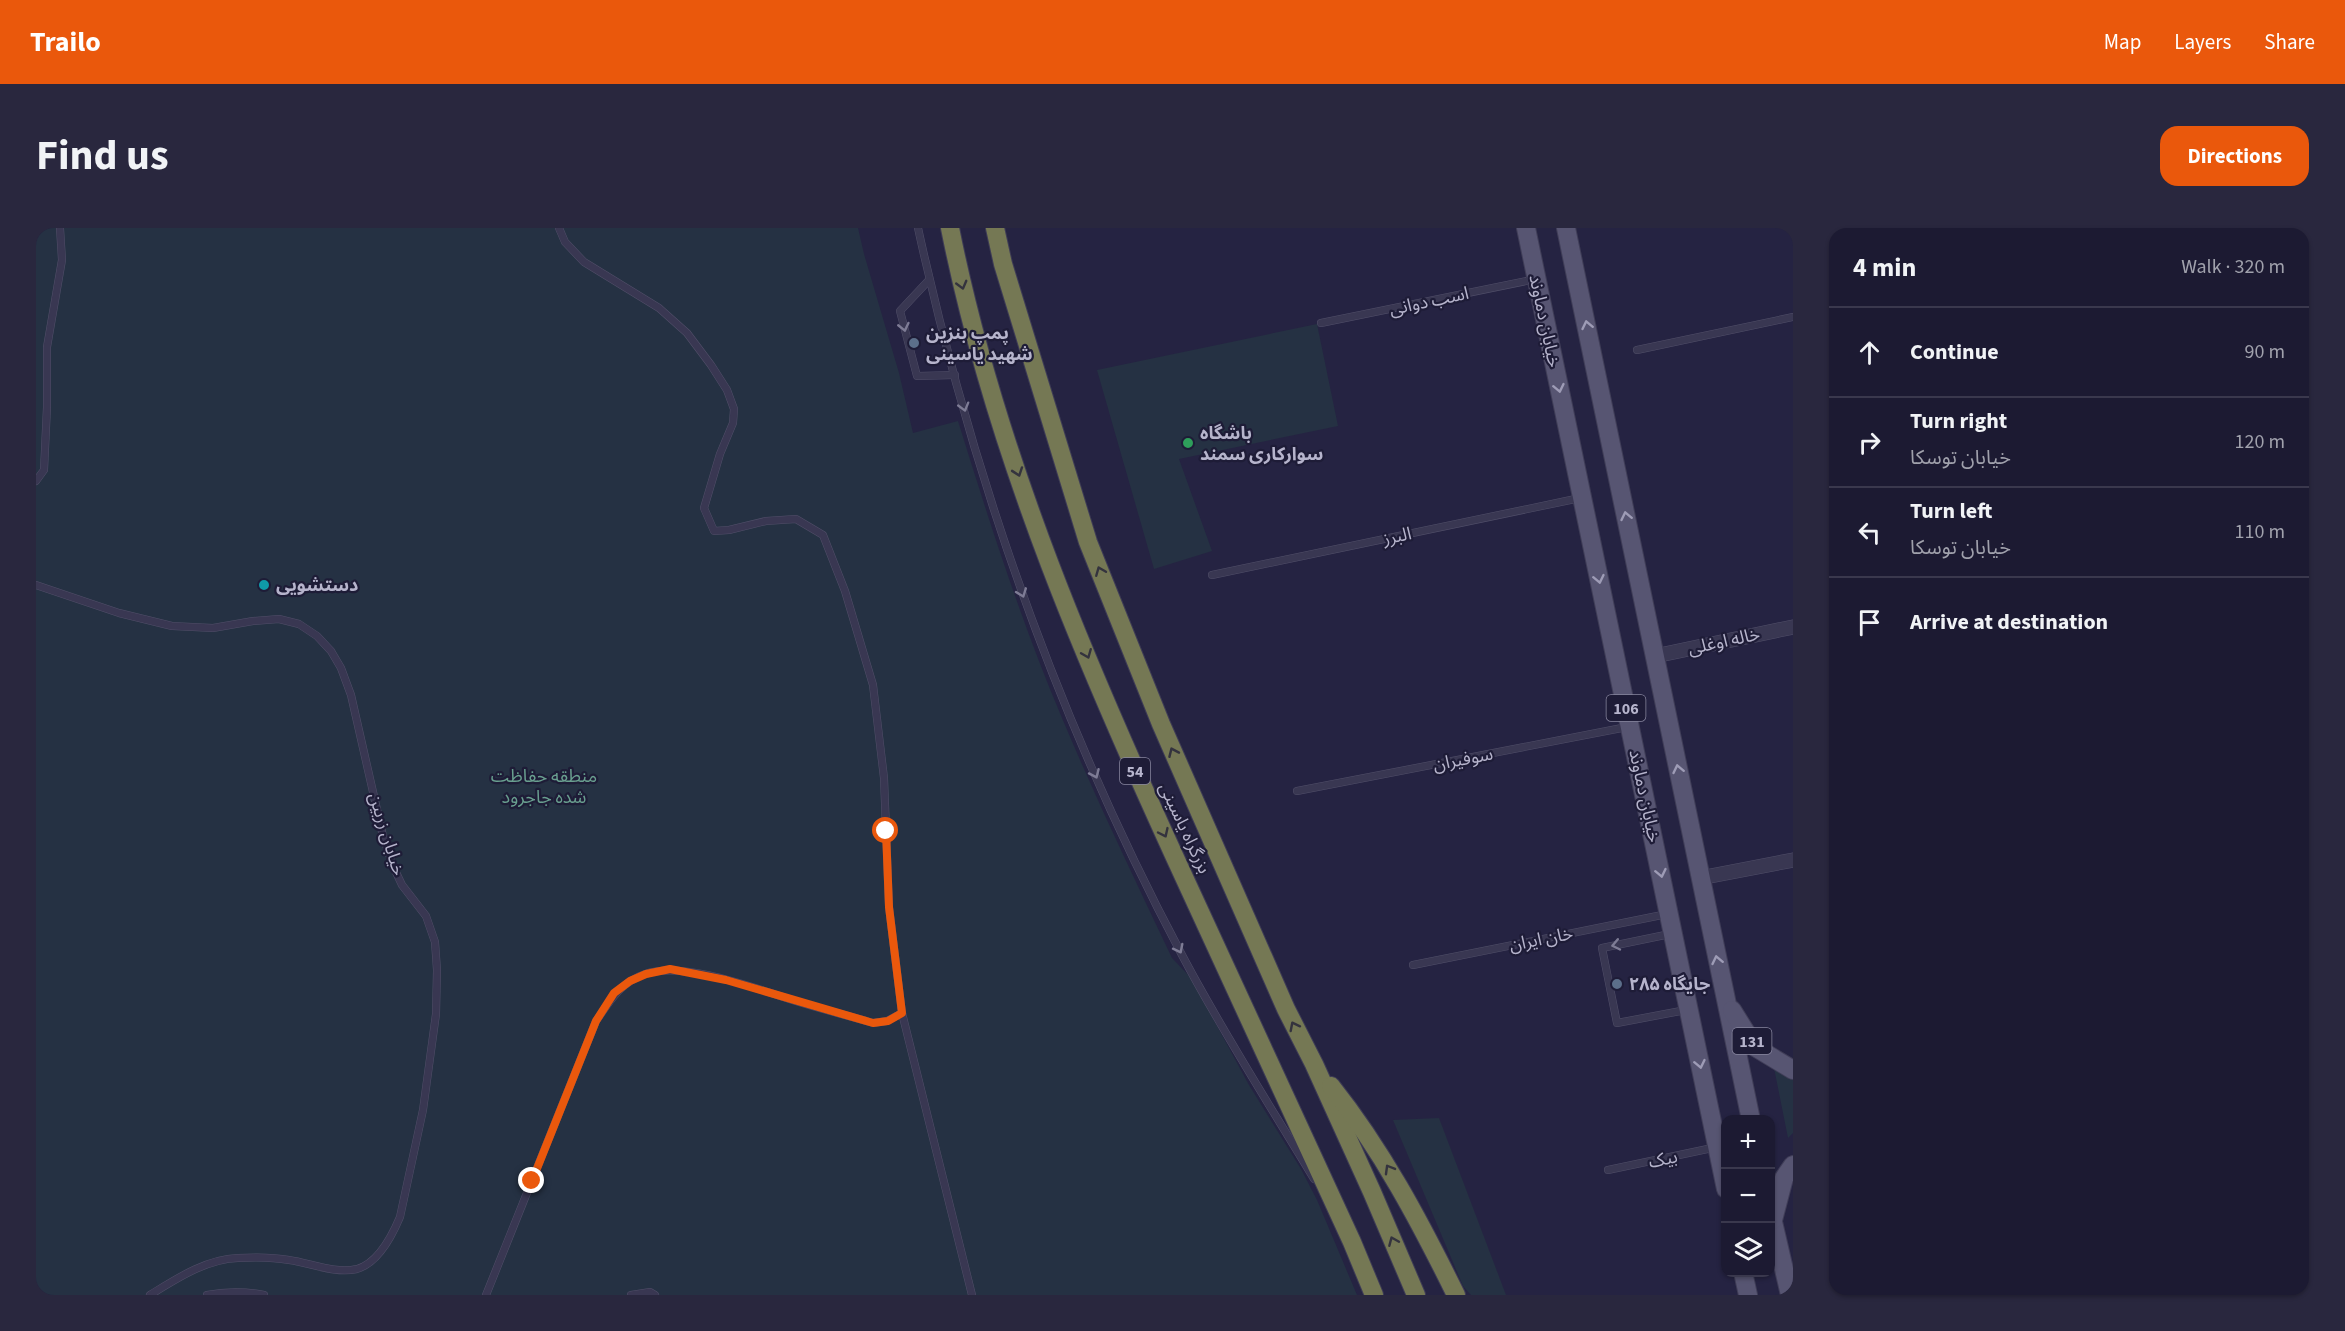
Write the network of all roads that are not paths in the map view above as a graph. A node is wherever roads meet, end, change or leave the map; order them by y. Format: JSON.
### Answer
{"nodes":[{"id":1,"x":60,"y":228,"type":"edge"},
{"id":2,"x":559,"y":228,"type":"edge"},
{"id":3,"x":918,"y":228,"type":"edge"},
{"id":4,"x":950,"y":228,"type":"edge"},
{"id":5,"x":995,"y":228,"type":"edge"},
{"id":6,"x":1526,"y":228,"type":"edge"},
{"id":7,"x":1566,"y":228,"type":"edge"},
{"id":8,"x":1536,"y":279,"type":"junction"},
{"id":9,"x":929,"y":280,"type":"junction"},
{"id":10,"x":1793,"y":317,"type":"edge"},
{"id":11,"x":1321,"y":323,"type":"dead end"},
{"id":12,"x":1637,"y":350,"type":"dead end"},
{"id":13,"x":955,"y":375,"type":"junction"},
{"id":14,"x":36,"y":481,"type":"edge"},
{"id":15,"x":1582,"y":497,"type":"junction"},
{"id":16,"x":1212,"y":575,"type":"dead end"},
{"id":17,"x":36,"y":585,"type":"edge"},
{"id":18,"x":1793,"y":627,"type":"edge"},
{"id":19,"x":1655,"y":656,"type":"junction"},
{"id":20,"x":1630,"y":726,"type":"junction"},
{"id":21,"x":1297,"y":791,"type":"dead end"},
{"id":22,"x":1793,"y":860,"type":"edge"},
{"id":23,"x":1700,"y":878,"type":"junction"},
{"id":24,"x":1669,"y":913,"type":"junction"},
{"id":25,"x":1673,"y":933,"type":"junction"},
{"id":26,"x":1413,"y":965,"type":"dead end"},
{"id":27,"x":1725,"y":998,"type":"junction"},
{"id":28,"x":1689,"y":1009,"type":"junction"},
{"id":29,"x":902,"y":1013,"type":"junction"},
{"id":30,"x":1314,"y":1064,"type":"junction"},
{"id":31,"x":1793,"y":1070,"type":"edge"},
{"id":32,"x":1750,"y":1115,"type":"edge"},
{"id":33,"x":1717,"y":1148,"type":"junction"},
{"id":34,"x":1793,"y":1165,"type":"edge"},
{"id":35,"x":1721,"y":1169,"type":"edge"},
{"id":36,"x":1608,"y":1170,"type":"dead end"},
{"id":37,"x":1775,"y":1206,"type":"edge"},
{"id":38,"x":1774,"y":1223,"type":"edge"},
{"id":39,"x":1352,"y":1242,"type":"junction"},
{"id":40,"x":1744,"y":1277,"type":"edge"},
{"id":41,"x":150,"y":1295,"type":"edge"},
{"id":42,"x":207,"y":1295,"type":"edge"},
{"id":43,"x":264,"y":1295,"type":"edge"},
{"id":44,"x":486,"y":1295,"type":"edge"},
{"id":45,"x":630,"y":1295,"type":"edge"},
{"id":46,"x":655,"y":1295,"type":"edge"},
{"id":47,"x":972,"y":1295,"type":"edge"},
{"id":48,"x":1374,"y":1295,"type":"edge"},
{"id":49,"x":1416,"y":1295,"type":"edge"},
{"id":50,"x":1456,"y":1295,"type":"edge"},
{"id":51,"x":1748,"y":1295,"type":"edge"},
{"id":52,"x":1790,"y":1295,"type":"edge"}],
"edges":[{"from":1,"to":14,"type":"lane"},
{"from":2,"to":29,"type":"lane"},
{"from":3,"to":9,"type":"lane"},
{"from":4,"to":39,"type":"highway","name":"بزرگراه یاسینی","number":"54","one_way":true},
{"from":30,"to":5,"type":"highway","name":"بزرگراه یاسینی","number":"54","one_way":true},
{"from":6,"to":8,"type":"main road","name":"خیابان دماوند","number":"106"},
{"from":19,"to":7,"type":"main road","name":"خیابان دماوند","number":"106","one_way":true},
{"from":8,"to":11,"type":"lane","name":"اسب دوانی"},
{"from":8,"to":15,"type":"main road","name":"خیابان دماوند","number":"106","one_way":true},
{"from":9,"to":13,"type":"lane"},
{"from":9,"to":13,"type":"lane","one_way":true},
{"from":10,"to":12,"type":"lane"},
{"from":13,"to":39,"type":"lane","one_way":true},
{"from":15,"to":16,"type":"lane","name":"البرز"},
{"from":15,"to":20,"type":"main road","name":"خیابان دماوند","number":"106","one_way":true},
{"from":17,"to":41,"type":"lane","name":"خیابان زربین"},
{"from":18,"to":19,"type":"street","name":"خاله اوغلی"},
{"from":23,"to":19,"type":"main road","name":"خیابان دماوند","number":"106","one_way":true},
{"from":20,"to":21,"type":"lane","name":"سوفیران"},
{"from":20,"to":24,"type":"main road","name":"خیابان دماوند","number":"106","one_way":true},
{"from":22,"to":23,"type":"street"},
{"from":27,"to":23,"type":"main road","name":"خیابان دماوند","number":"106","one_way":true},
{"from":24,"to":25,"type":"main road","name":"خیابان دماوند","number":"106"},
{"from":24,"to":26,"type":"lane","name":"خان ایران"},
{"from":25,"to":28,"type":"main road","name":"خیابان دماوند","number":"106"},
{"from":25,"to":28,"type":"lane","one_way":true},
{"from":27,"to":31,"type":"main road","number":"131"},
{"from":27,"to":32,"type":"main road","name":"خیابان دماوند","number":"106"},
{"from":28,"to":33,"type":"main road","name":"خیابان دماوند","number":"106","one_way":true},
{"from":29,"to":44,"type":"lane"},
{"from":29,"to":47,"type":"lane"},
{"from":49,"to":30,"type":"highway","name":"بزرگراه یاسینی","number":"54","one_way":true},
{"from":50,"to":30,"type":"highway","one_way":true},
{"from":33,"to":35,"type":"main road","name":"خیابان دماوند","number":"106"},
{"from":33,"to":36,"type":"lane","name":"بیک"},
{"from":34,"to":37,"type":"main road"},
{"from":38,"to":52,"type":"main road"},
{"from":39,"to":48,"type":"highway","name":"بزرگراه یاسینی","number":"54"},
{"from":40,"to":51,"type":"main road"},
{"from":42,"to":43,"type":"lane"},
{"from":45,"to":46,"type":"lane"}]}
